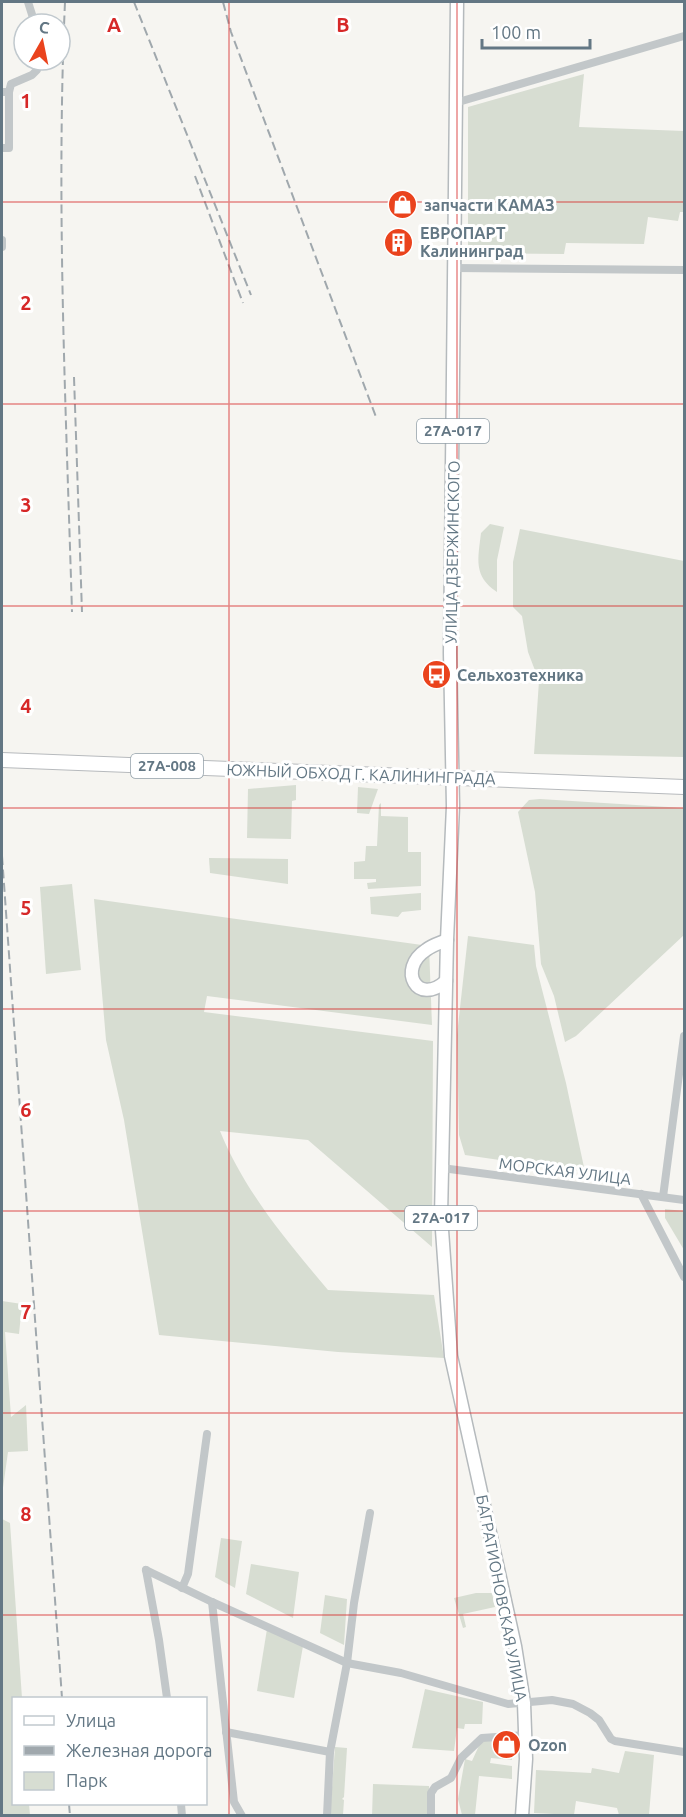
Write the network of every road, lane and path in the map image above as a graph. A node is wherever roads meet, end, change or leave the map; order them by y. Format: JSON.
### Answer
{"nodes":[{"id":1,"x":457,"y":2,"type":"edge"},
{"id":2,"x":684,"y":36,"type":"edge"},
{"id":3,"x":35,"y":72,"type":"edge"},
{"id":4,"x":5,"y":92,"type":"edge"},
{"id":5,"x":455,"y":103,"type":"junction"},
{"id":6,"x":2,"y":148,"type":"edge"},
{"id":7,"x":2,"y":240,"type":"edge"},
{"id":8,"x":2,"y":247,"type":"edge"},
{"id":9,"x":455,"y":268,"type":"junction"},
{"id":10,"x":684,"y":270,"type":"edge"},
{"id":11,"x":8,"y":760,"type":"edge"},
{"id":12,"x":452,"y":778,"type":"junction"},
{"id":13,"x":684,"y":787,"type":"edge"},
{"id":14,"x":447,"y":940,"type":"junction"},
{"id":15,"x":446,"y":981,"type":"junction"},
{"id":16,"x":684,"y":1036,"type":"edge"},
{"id":17,"x":442,"y":1168,"type":"junction"},
{"id":18,"x":642,"y":1194,"type":"junction"},
{"id":19,"x":663,"y":1197,"type":"junction"},
{"id":20,"x":684,"y":1200,"type":"edge"},
{"id":21,"x":684,"y":1277,"type":"edge"},
{"id":22,"x":207,"y":1434,"type":"dead end"},
{"id":23,"x":370,"y":1513,"type":"dead end"},
{"id":24,"x":182,"y":1588,"type":"junction"},
{"id":25,"x":212,"y":1602,"type":"junction"},
{"id":26,"x":347,"y":1663,"type":"junction"},
{"id":27,"x":167,"y":1697,"type":"edge"},
{"id":28,"x":524,"y":1703,"type":"junction"},
{"id":29,"x":226,"y":1732,"type":"junction"},
{"id":30,"x":526,"y":1735,"type":"junction"},
{"id":31,"x":330,"y":1752,"type":"junction"},
{"id":32,"x":684,"y":1752,"type":"edge"},
{"id":33,"x":242,"y":1815,"type":"edge"},
{"id":34,"x":327,"y":1815,"type":"edge"},
{"id":35,"x":431,"y":1815,"type":"edge"},
{"id":36,"x":522,"y":1815,"type":"edge"}],
"edges":[{"from":1,"to":5,"type":"main road","name":"УЛИЦА ДЗЕРЖИНСКОГО","number":"27А-017"},
{"from":2,"to":5,"type":"street"},
{"from":3,"to":4,"type":"street"},
{"from":4,"to":6,"type":"street"},
{"from":5,"to":9,"type":"main road","name":"УЛИЦА ДЗЕРЖИНСКОГО","number":"27А-017"},
{"from":7,"to":8,"type":"street"},
{"from":9,"to":10,"type":"street"},
{"from":9,"to":12,"type":"main road","name":"УЛИЦА ДЗЕРЖИНСКОГО","number":"27А-017"},
{"from":11,"to":12,"type":"highway","name":"ЮЖНЫЙ ОБХОД Г. КАЛИНИНГРАДА","number":"27А-008"},
{"from":12,"to":13,"type":"highway","name":"ЮЖНЫЙ ОБХОД Г. КАЛИНИНГРАДА","number":"27А-008"},
{"from":12,"to":14,"type":"main road","number":"27А-017"},
{"from":14,"to":15,"type":"main road","number":"27А-017"},
{"from":14,"to":15,"type":"main road"},
{"from":15,"to":17,"type":"main road","number":"27А-017"},
{"from":16,"to":19,"type":"street"},
{"from":17,"to":18,"type":"street","name":"МОРСКАЯ УЛИЦА"},
{"from":17,"to":28,"type":"main road","name":"БАГРАТИОНОВСКАЯ УЛИЦА","number":"27А-017"},
{"from":18,"to":19,"type":"street","name":"МОРСКАЯ УЛИЦА"},
{"from":18,"to":21,"type":"street"},
{"from":19,"to":20,"type":"street","name":"МОРСКАЯ УЛИЦА"},
{"from":22,"to":24,"type":"street"},
{"from":23,"to":26,"type":"street"},
{"from":24,"to":25,"type":"street"},
{"from":24,"to":27,"type":"street"},
{"from":25,"to":26,"type":"street"},
{"from":25,"to":29,"type":"street"},
{"from":26,"to":28,"type":"street"},
{"from":26,"to":31,"type":"street"},
{"from":28,"to":30,"type":"main road","name":"БАГРАТИОНОВСКАЯ УЛИЦА","number":"27А-017"},
{"from":28,"to":32,"type":"street"},
{"from":29,"to":31,"type":"street"},
{"from":29,"to":33,"type":"street"},
{"from":30,"to":35,"type":"street"},
{"from":30,"to":36,"type":"main road","name":"БАГРАТИОНОВСКАЯ УЛИЦА","number":"27А-017"},
{"from":31,"to":34,"type":"street"}]}
